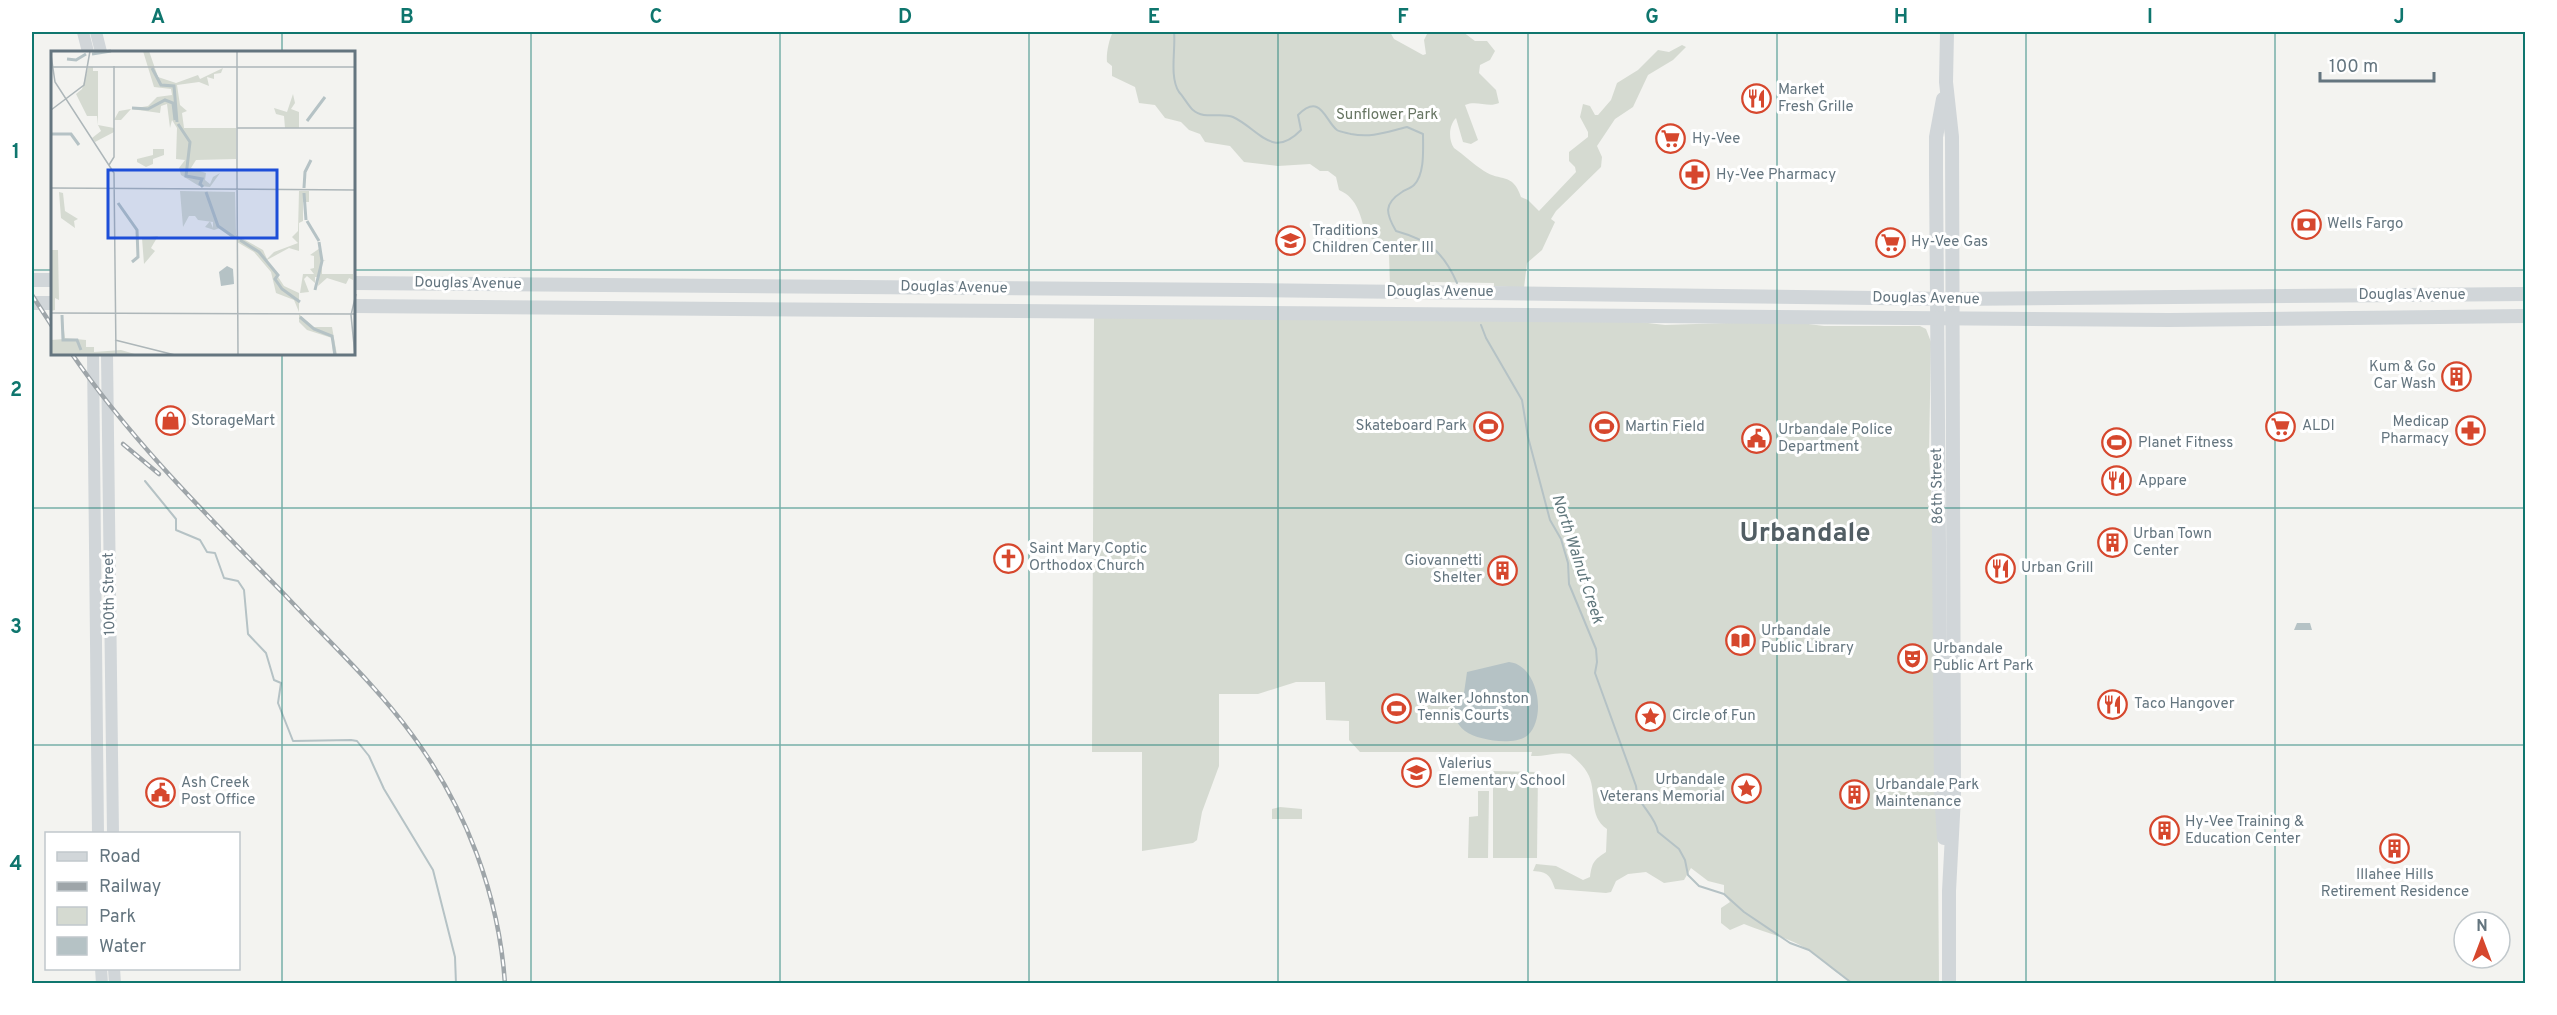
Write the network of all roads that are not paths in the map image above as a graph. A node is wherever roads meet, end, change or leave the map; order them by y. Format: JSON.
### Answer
{"nodes":[{"id":1,"x":83,"y":32,"type":"edge"},
{"id":2,"x":96,"y":32,"type":"edge"},
{"id":3,"x":1947,"y":32,"type":"edge"},
{"id":4,"x":88,"y":51,"type":"edge"},
{"id":5,"x":101,"y":51,"type":"edge"},
{"id":6,"x":1946,"y":82,"type":"junction"},
{"id":7,"x":32,"y":280,"type":"edge"},
{"id":8,"x":51,"y":280,"type":"edge"},
{"id":9,"x":356,"y":283,"type":"edge"},
{"id":10,"x":2526,"y":294,"type":"edge"},
{"id":11,"x":2221,"y":298,"type":"junction"},
{"id":12,"x":1936,"y":299,"type":"junction"},
{"id":13,"x":1952,"y":299,"type":"junction"},
{"id":14,"x":32,"y":303,"type":"edge"},
{"id":15,"x":51,"y":303,"type":"edge"},
{"id":16,"x":356,"y":306,"type":"edge"},
{"id":17,"x":2526,"y":316,"type":"edge"},
{"id":18,"x":1936,"y":319,"type":"junction"},
{"id":19,"x":1952,"y":319,"type":"junction"},
{"id":20,"x":2169,"y":320,"type":"junction"},
{"id":21,"x":93,"y":356,"type":"edge"},
{"id":22,"x":106,"y":356,"type":"edge"},
{"id":23,"x":98,"y":832,"type":"edge"},
{"id":24,"x":112,"y":832,"type":"edge"},
{"id":25,"x":1949,"y":891,"type":"junction"},
{"id":26,"x":1949,"y":984,"type":"edge"}],
"edges":[{"from":1,"to":4,"type":"main road"},
{"from":2,"to":5,"type":"main road"},
{"from":3,"to":6,"type":"main road","name":"86th Street"},
{"from":6,"to":12,"type":"main road","name":"86th Street"},
{"from":6,"to":13,"type":"main road","name":"86th Street"},
{"from":7,"to":8,"type":"main road"},
{"from":9,"to":12,"type":"main road","name":"Douglas Avenue"},
{"from":10,"to":11,"type":"main road","name":"Douglas Avenue"},
{"from":11,"to":13,"type":"main road","name":"Douglas Avenue"},
{"from":11,"to":20,"type":"main road"},
{"from":12,"to":13,"type":"main road","name":"Douglas Avenue"},
{"from":12,"to":18,"type":"main road","name":"86th Street"},
{"from":13,"to":19,"type":"main road","name":"86th Street"},
{"from":14,"to":15,"type":"main road"},
{"from":16,"to":18,"type":"main road","name":"Douglas Avenue"},
{"from":17,"to":20,"type":"main road","name":"Douglas Avenue"},
{"from":18,"to":19,"type":"main road","name":"Douglas Avenue"},
{"from":18,"to":25,"type":"main road","name":"86th Street"},
{"from":19,"to":20,"type":"main road","name":"Douglas Avenue"},
{"from":19,"to":25,"type":"main road","name":"86th Street"},
{"from":21,"to":23,"type":"main road","name":"100th Street"},
{"from":22,"to":24,"type":"main road","name":"100th Street"},
{"from":25,"to":26,"type":"main road","name":"86th Street"}]}
